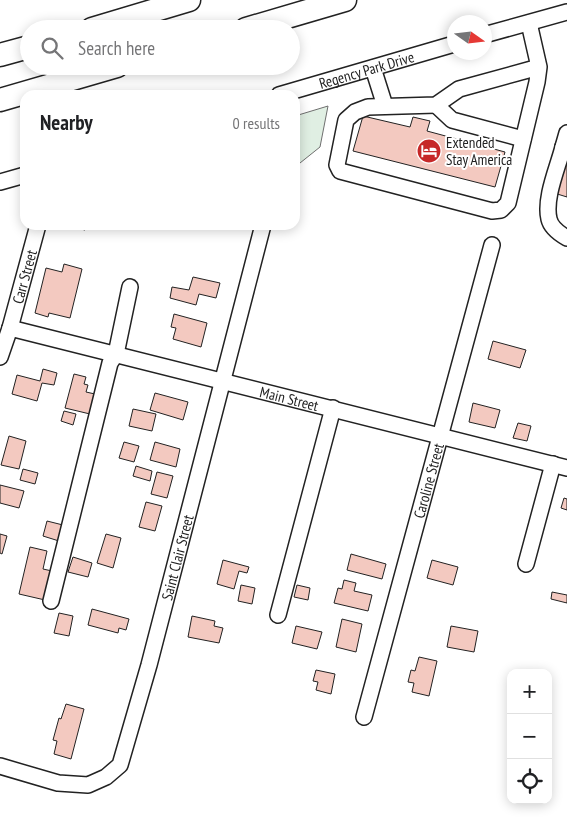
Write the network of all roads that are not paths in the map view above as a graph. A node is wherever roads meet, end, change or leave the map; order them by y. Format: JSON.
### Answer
{"nodes":[{"id":1,"x":189,"y":0,"type":"edge"},
{"id":2,"x":345,"y":0,"type":"edge"},
{"id":3,"x":567,"y":12,"type":"edge"},
{"id":4,"x":122,"y":20,"type":"edge"},
{"id":5,"x":277,"y":20,"type":"edge"},
{"id":6,"x":529,"y":22,"type":"junction"},
{"id":7,"x":492,"y":34,"type":"edge"},
{"id":8,"x":447,"y":46,"type":"edge"},
{"id":9,"x":20,"y":50,"type":"edge"},
{"id":10,"x":0,"y":56,"type":"edge"},
{"id":11,"x":539,"y":67,"type":"junction"},
{"id":12,"x":373,"y":68,"type":"junction"},
{"id":13,"x":87,"y":75,"type":"edge"},
{"id":14,"x":35,"y":90,"type":"edge"},
{"id":15,"x":297,"y":90,"type":"edge"},
{"id":16,"x":20,"y":94,"type":"edge"},
{"id":17,"x":0,"y":100,"type":"edge"},
{"id":18,"x":436,"y":105,"type":"junction"},
{"id":19,"x":385,"y":106,"type":"junction"},
{"id":20,"x":523,"y":139,"type":"junction"},
{"id":21,"x":566,"y":142,"type":"edge"},
{"id":22,"x":20,"y":176,"type":"edge"},
{"id":23,"x":0,"y":182,"type":"edge"},
{"id":24,"x":37,"y":230,"type":"edge"},
{"id":25,"x":262,"y":230,"type":"edge"},
{"id":26,"x":567,"y":238,"type":"edge"},
{"id":27,"x":492,"y":245,"type":"dead end"},
{"id":28,"x":130,"y":287,"type":"dead end"},
{"id":29,"x":10,"y":328,"type":"junction"},
{"id":30,"x":116,"y":354,"type":"junction"},
{"id":31,"x":0,"y":357,"type":"edge"},
{"id":32,"x":222,"y":380,"type":"junction"},
{"id":33,"x":333,"y":408,"type":"junction"},
{"id":34,"x":441,"y":435,"type":"junction"},
{"id":35,"x":560,"y":466,"type":"edge"},
{"id":36,"x":526,"y":564,"type":"dead end"},
{"id":37,"x":51,"y":601,"type":"dead end"},
{"id":38,"x":278,"y":614,"type":"dead end"},
{"id":39,"x":364,"y":717,"type":"dead end"},
{"id":40,"x":0,"y":766,"type":"edge"}],
"edges":[{"from":1,"to":4,"type":"highway"},
{"from":2,"to":5,"type":"highway"},
{"from":3,"to":6,"type":"street"},
{"from":6,"to":7,"type":"street"},
{"from":6,"to":11,"type":"street"},
{"from":8,"to":12,"type":"street","name":"Regency Park Drive"},
{"from":9,"to":10,"type":"highway"},
{"from":11,"to":18,"type":"street"},
{"from":11,"to":20,"type":"street"},
{"from":12,"to":15,"type":"street","name":"Regency Park Drive"},
{"from":12,"to":19,"type":"street"},
{"from":13,"to":14,"type":"highway"},
{"from":16,"to":17,"type":"highway"},
{"from":18,"to":19,"type":"street"},
{"from":18,"to":20,"type":"street"},
{"from":19,"to":20,"type":"street"},
{"from":21,"to":26,"type":"street"},
{"from":22,"to":23,"type":"street"},
{"from":24,"to":29,"type":"street","name":"Carr Street"},
{"from":25,"to":32,"type":"street","name":"Saint Clair Street"},
{"from":27,"to":34,"type":"street","name":"Caroline Street"},
{"from":28,"to":30,"type":"street"},
{"from":29,"to":30,"type":"street","name":"Main Street"},
{"from":29,"to":31,"type":"street","name":"Carr Street"},
{"from":30,"to":32,"type":"street","name":"Main Street"},
{"from":30,"to":37,"type":"street"},
{"from":32,"to":33,"type":"street","name":"Main Street"},
{"from":32,"to":40,"type":"street","name":"Saint Clair Street"},
{"from":33,"to":34,"type":"street","name":"Main Street"},
{"from":33,"to":38,"type":"street"},
{"from":34,"to":35,"type":"street","name":"Main Street"},
{"from":34,"to":39,"type":"street","name":"Caroline Street"},
{"from":35,"to":36,"type":"street"}]}
